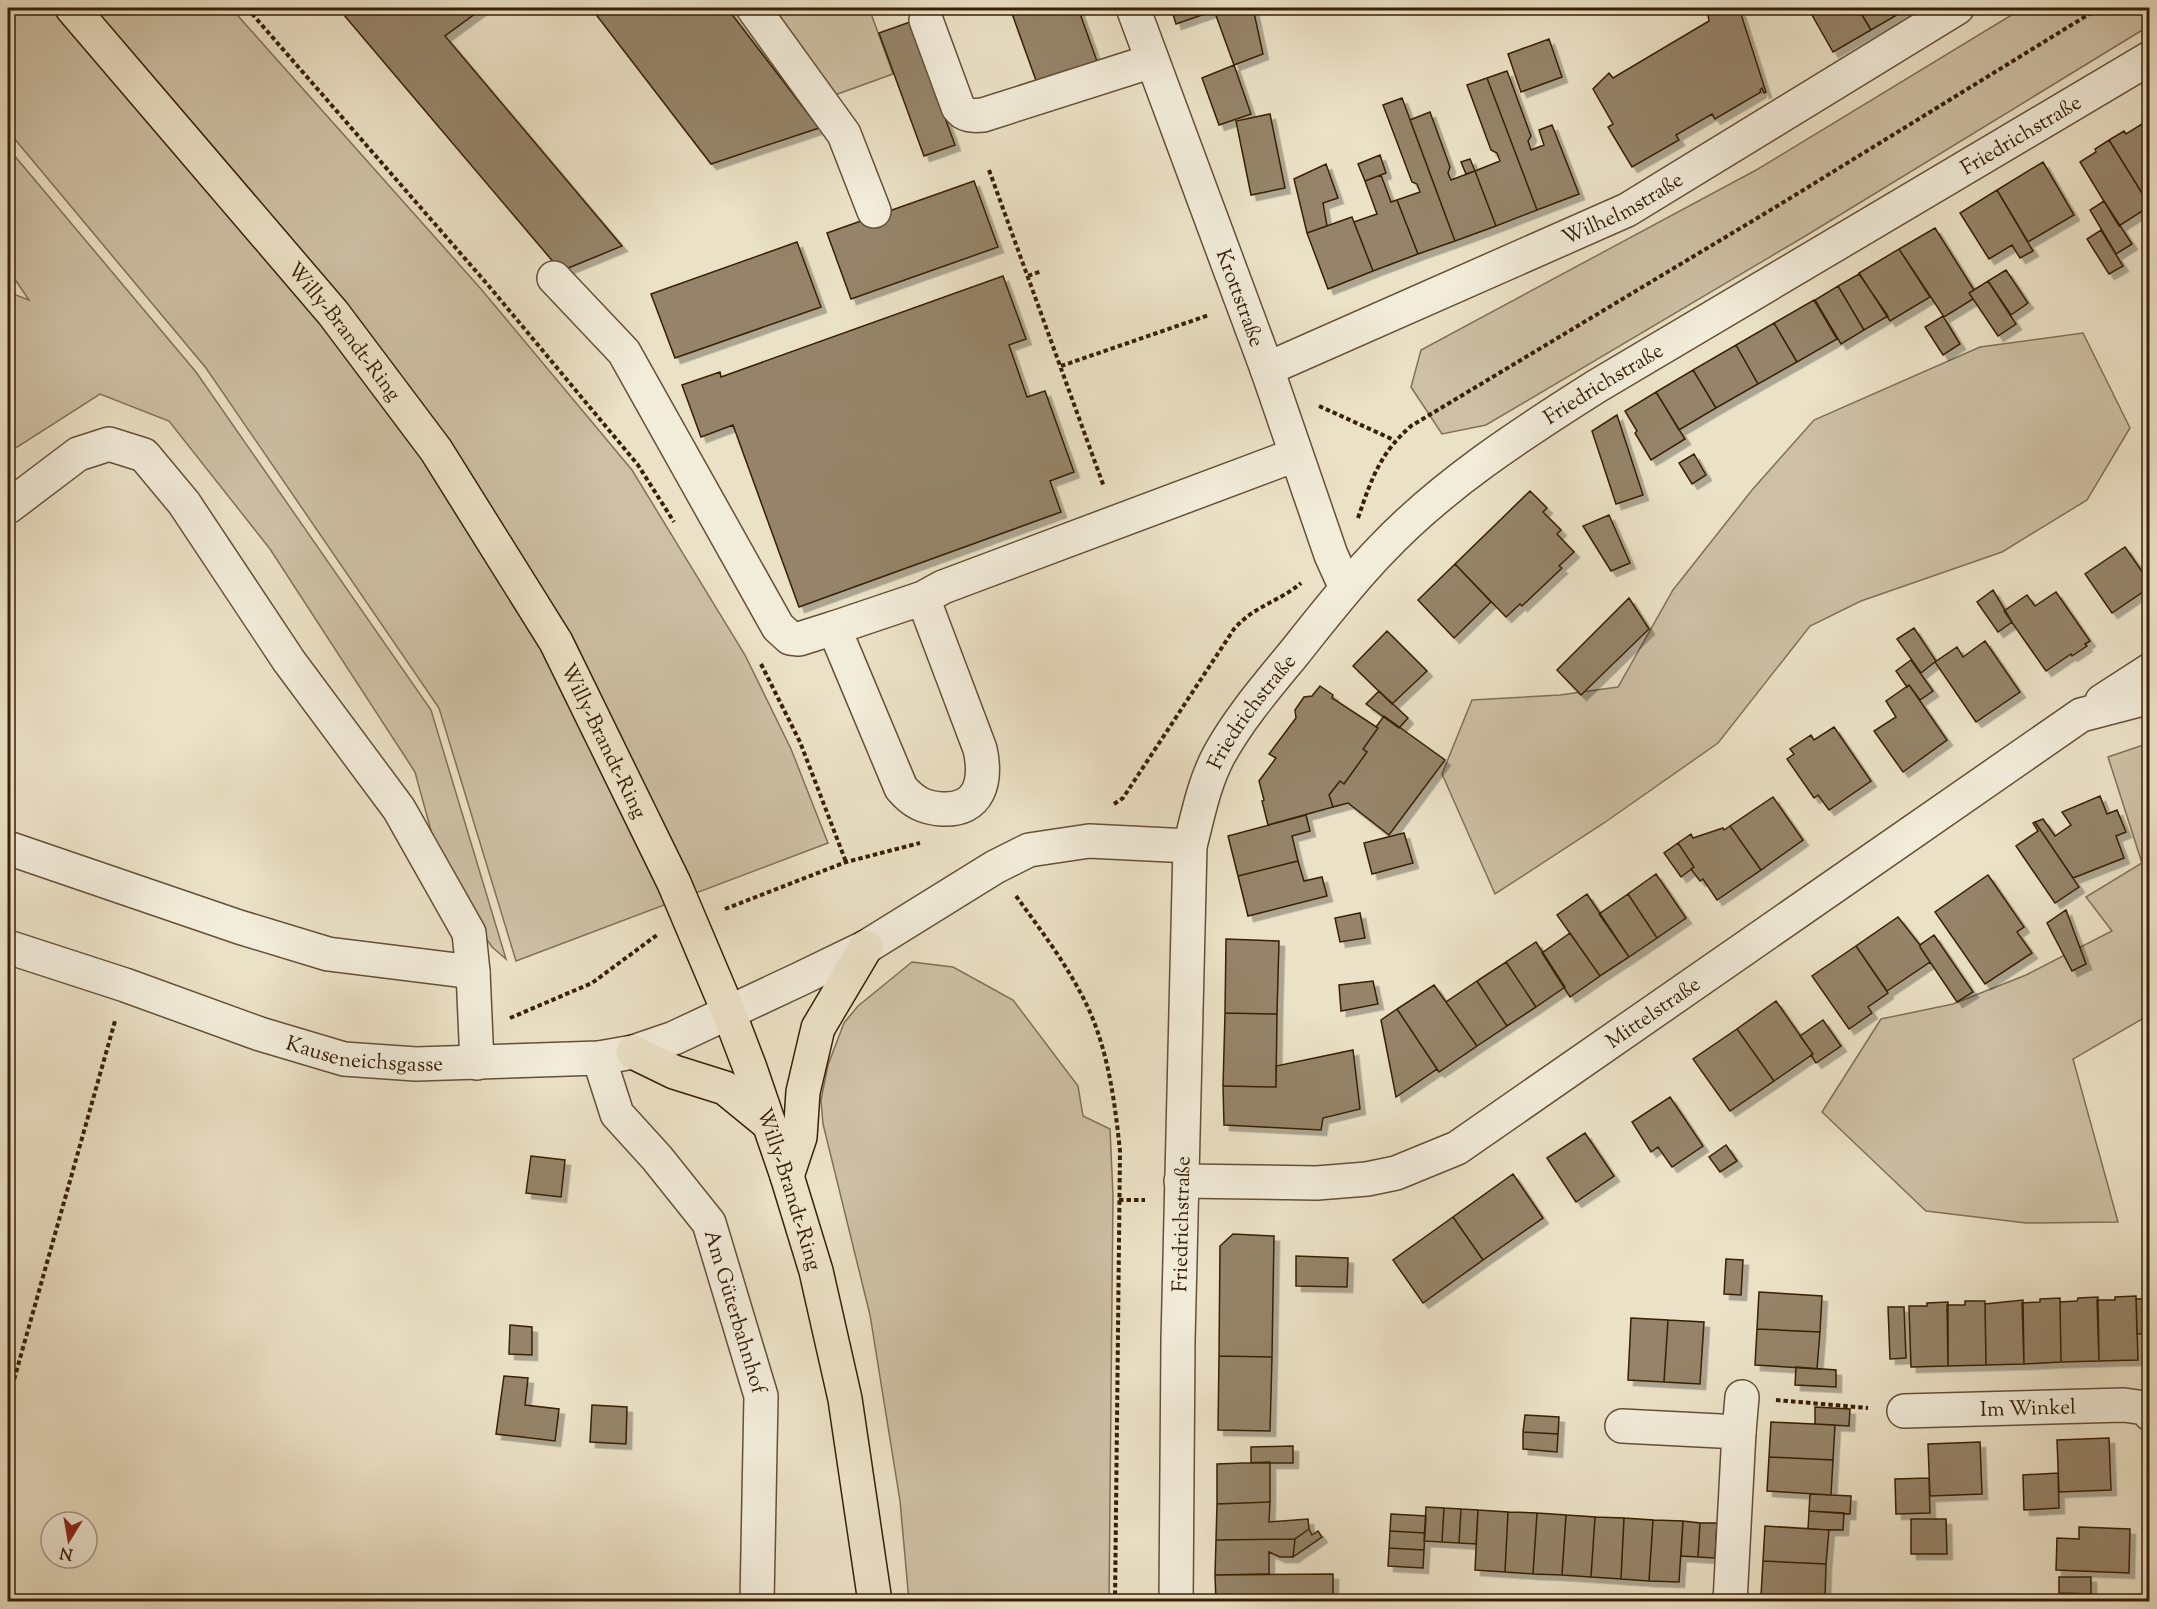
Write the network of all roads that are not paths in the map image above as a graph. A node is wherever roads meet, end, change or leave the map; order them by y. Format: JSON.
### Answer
{"nodes":[{"id":1,"x":72,"y":8,"type":"edge"},
{"id":2,"x":753,"y":8,"type":"edge"},
{"id":3,"x":1133,"y":8,"type":"edge"},
{"id":4,"x":1958,"y":8,"type":"edge"},
{"id":5,"x":926,"y":20,"type":"dead end"},
{"id":6,"x":2150,"y":58,"type":"edge"},
{"id":7,"x":1152,"y":61,"type":"junction"},
{"id":8,"x":874,"y":211,"type":"dead end"},
{"id":9,"x":554,"y":278,"type":"dead end"},
{"id":10,"x":1267,"y":369,"type":"junction"},
{"id":11,"x":1295,"y":455,"type":"junction"},
{"id":12,"x":8,"y":507,"type":"edge"},
{"id":13,"x":1346,"y":588,"type":"junction"},
{"id":14,"x":923,"y":598,"type":"junction"},
{"id":15,"x":834,"y":628,"type":"junction"},
{"id":16,"x":2150,"y":670,"type":"edge"},
{"id":17,"x":2150,"y":698,"type":"edge"},
{"id":18,"x":2081,"y":715,"type":"junction"},
{"id":19,"x":1191,"y":846,"type":"junction"},
{"id":20,"x":8,"y":848,"type":"edge"},
{"id":21,"x":8,"y":947,"type":"edge"},
{"id":22,"x":866,"y":947,"type":"junction"},
{"id":23,"x":473,"y":972,"type":"junction"},
{"id":24,"x":729,"y":1013,"type":"junction"},
{"id":25,"x":633,"y":1052,"type":"junction"},
{"id":26,"x":599,"y":1058,"type":"junction"},
{"id":27,"x":477,"y":1063,"type":"junction"},
{"id":28,"x":769,"y":1124,"type":"junction"},
{"id":29,"x":787,"y":1176,"type":"junction"},
{"id":30,"x":1181,"y":1181,"type":"junction"},
{"id":31,"x":1742,"y":1397,"type":"road end"},
{"id":32,"x":1904,"y":1411,"type":"road end"},
{"id":33,"x":2150,"y":1414,"type":"edge"},
{"id":34,"x":1622,"y":1426,"type":"dead end"},
{"id":35,"x":1739,"y":1432,"type":"junction"},
{"id":36,"x":757,"y":1602,"type":"edge"},
{"id":37,"x":875,"y":1602,"type":"edge"},
{"id":38,"x":1176,"y":1602,"type":"edge"},
{"id":39,"x":1730,"y":1602,"type":"edge"}],
"edges":[{"from":1,"to":24,"type":"main road","name":"Willy-Brandt-Ring"},
{"from":2,"to":8,"type":"street"},
{"from":3,"to":7,"type":"street","name":"Krottstraße"},
{"from":4,"to":10,"type":"street","name":"Wilhelmstraße"},
{"from":5,"to":7,"type":"street"},
{"from":6,"to":13,"type":"street","name":"Friedrichstraße"},
{"from":7,"to":10,"type":"street","name":"Krottstraße"},
{"from":9,"to":15,"type":"street"},
{"from":10,"to":11,"type":"street","name":"Krottstraße"},
{"from":11,"to":13,"type":"street","name":"Krottstraße"},
{"from":11,"to":14,"type":"street"},
{"from":12,"to":23,"type":"street"},
{"from":13,"to":19,"type":"street","name":"Friedrichstraße"},
{"from":14,"to":15,"type":"street"},
{"from":14,"to":15,"type":"street"},
{"from":16,"to":18,"type":"street","name":"Mittelstraße"},
{"from":17,"to":18,"type":"street","name":"Mittelstraße"},
{"from":18,"to":30,"type":"street","name":"Mittelstraße"},
{"from":19,"to":22,"type":"street"},
{"from":19,"to":30,"type":"street","name":"Friedrichstraße"},
{"from":20,"to":23,"type":"street"},
{"from":21,"to":27,"type":"street","name":"Kauseneichsgasse"},
{"from":22,"to":24,"type":"street"},
{"from":22,"to":29,"type":"main road"},
{"from":23,"to":27,"type":"street"},
{"from":24,"to":25,"type":"street","name":"Kauseneichsgasse"},
{"from":24,"to":28,"type":"main road","name":"Willy-Brandt-Ring"},
{"from":25,"to":26,"type":"street","name":"Kauseneichsgasse"},
{"from":25,"to":28,"type":"main road"},
{"from":26,"to":27,"type":"street","name":"Kauseneichsgasse"},
{"from":26,"to":36,"type":"street","name":"Am Güterbahnhof"},
{"from":28,"to":29,"type":"main road","name":"Willy-Brandt-Ring"},
{"from":29,"to":37,"type":"main road","name":"Willy-Brandt-Ring"},
{"from":30,"to":38,"type":"street","name":"Friedrichstraße"},
{"from":31,"to":35,"type":"street"},
{"from":32,"to":33,"type":"street","name":"Im Winkel"},
{"from":34,"to":35,"type":"street"},
{"from":35,"to":39,"type":"street"}]}
